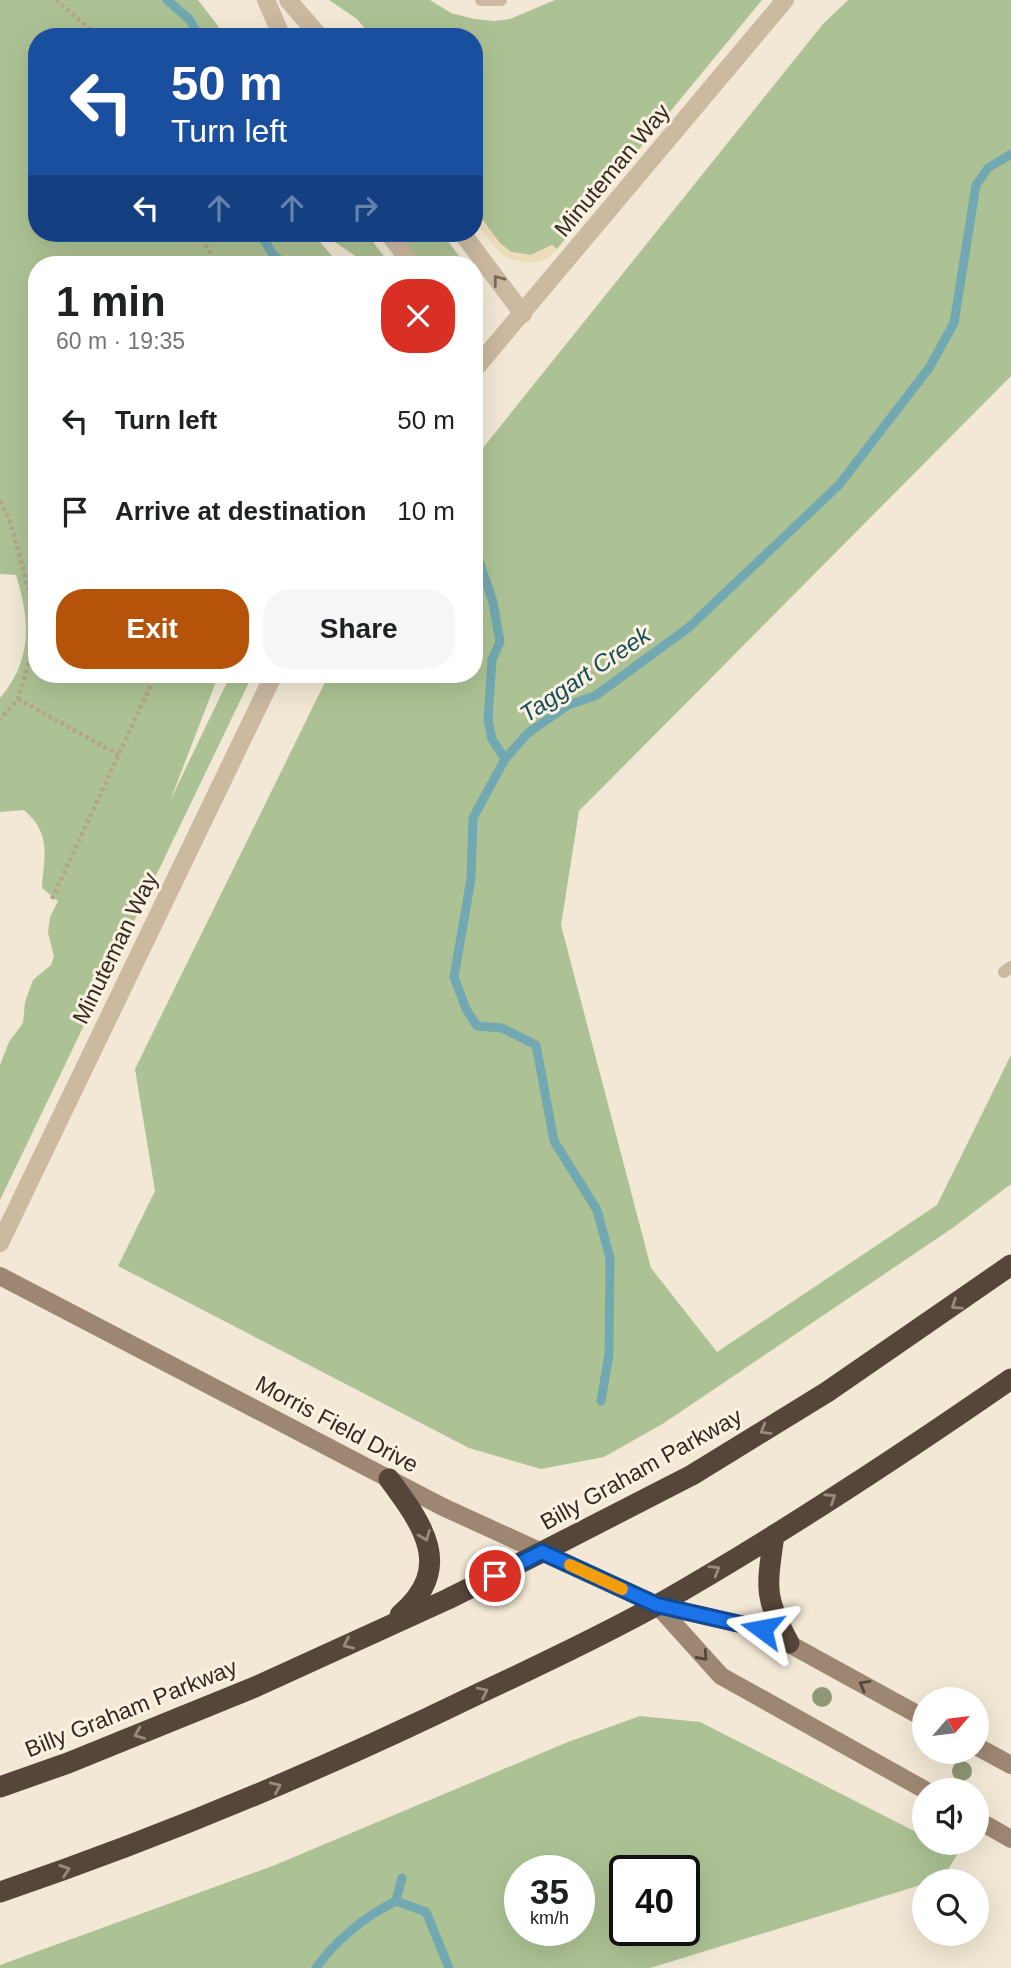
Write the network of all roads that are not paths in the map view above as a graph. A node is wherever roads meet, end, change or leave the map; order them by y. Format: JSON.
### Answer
{"nodes":[{"id":1,"x":266,"y":0,"type":"edge"},
{"id":2,"x":288,"y":0,"type":"edge"},
{"id":3,"x":481,"y":0,"type":"edge"},
{"id":4,"x":501,"y":0,"type":"edge"},
{"id":5,"x":785,"y":0,"type":"edge"},
{"id":6,"x":278,"y":28,"type":"edge"},
{"id":7,"x":312,"y":28,"type":"edge"},
{"id":8,"x":395,"y":242,"type":"edge"},
{"id":9,"x":469,"y":242,"type":"edge"},
{"id":10,"x":406,"y":256,"type":"edge"},
{"id":11,"x":479,"y":256,"type":"edge"},
{"id":12,"x":483,"y":261,"type":"edge"},
{"id":13,"x":523,"y":314,"type":"junction"},
{"id":14,"x":483,"y":355,"type":"edge"},
{"id":15,"x":270,"y":683,"type":"edge"},
{"id":16,"x":0,"y":1243,"type":"edge"},
{"id":17,"x":1011,"y":1265,"type":"edge"},
{"id":18,"x":0,"y":1276,"type":"edge"},
{"id":19,"x":1011,"y":1379,"type":"edge"},
{"id":20,"x":388,"y":1479,"type":"junction"},
{"id":21,"x":774,"y":1535,"type":"junction"},
{"id":22,"x":542,"y":1552,"type":"junction"},
{"id":23,"x":657,"y":1605,"type":"junction"},
{"id":24,"x":387,"y":1627,"type":"junction"},
{"id":25,"x":789,"y":1643,"type":"junction"},
{"id":26,"x":912,"y":1711,"type":"edge"},
{"id":27,"x":989,"y":1753,"type":"edge"},
{"id":28,"x":1011,"y":1765,"type":"edge"},
{"id":29,"x":912,"y":1783,"type":"edge"},
{"id":30,"x":0,"y":1787,"type":"edge"},
{"id":31,"x":989,"y":1826,"type":"edge"},
{"id":32,"x":1011,"y":1839,"type":"edge"},
{"id":33,"x":0,"y":1892,"type":"edge"}],
"edges":[{"from":1,"to":6,"type":"street"},
{"from":2,"to":7,"type":"street"},
{"from":3,"to":4,"type":"lane"},
{"from":5,"to":13,"type":"street","name":"Minuteman Way"},
{"from":8,"to":10,"type":"street"},
{"from":11,"to":9,"type":"street","one_way":true},
{"from":13,"to":12,"type":"street","one_way":true},
{"from":13,"to":14,"type":"street","name":"Minuteman Way"},
{"from":15,"to":16,"type":"street","name":"Minuteman Way"},
{"from":17,"to":22,"type":"highway","name":"Billy Graham Parkway","one_way":true},
{"from":18,"to":20,"type":"street","name":"Morris Field Drive"},
{"from":21,"to":19,"type":"highway","one_way":true},
{"from":20,"to":22,"type":"street","name":"Morris Field Drive"},
{"from":20,"to":24,"type":"highway","one_way":true},
{"from":23,"to":21,"type":"highway","one_way":true},
{"from":21,"to":25,"type":"highway"},
{"from":22,"to":23,"type":"street","name":"Morris Field Drive"},
{"from":22,"to":24,"type":"highway","name":"Billy Graham Parkway"},
{"from":23,"to":25,"type":"street","name":"Morris Field Drive"},
{"from":23,"to":29,"type":"street","name":"Morris Field Drive","one_way":true},
{"from":33,"to":23,"type":"highway","one_way":true},
{"from":24,"to":30,"type":"highway","name":"Billy Graham Parkway","one_way":true},
{"from":26,"to":25,"type":"street","name":"Morris Field Drive","one_way":true},
{"from":27,"to":28,"type":"street"},
{"from":31,"to":32,"type":"street"}]}
